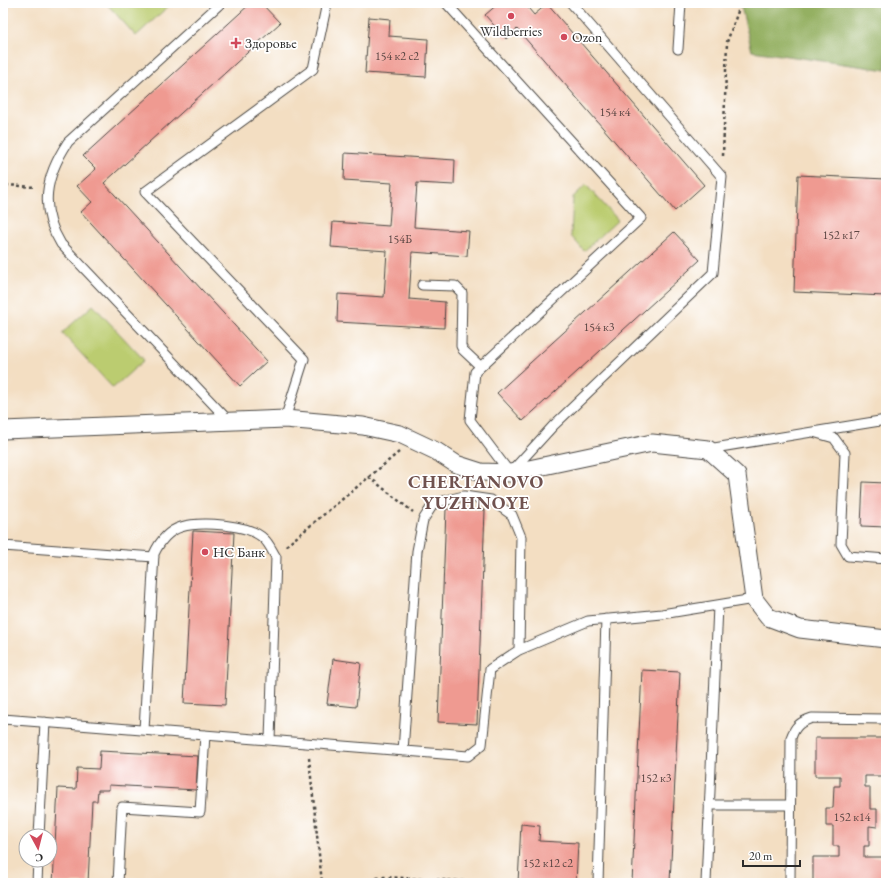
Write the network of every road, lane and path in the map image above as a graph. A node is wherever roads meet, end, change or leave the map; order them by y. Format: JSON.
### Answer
{"nodes":[{"id":1,"x":221,"y":3,"type":"edge"},
{"id":2,"x":327,"y":3,"type":"edge"},
{"id":3,"x":446,"y":3,"type":"edge"},
{"id":4,"x":571,"y":3,"type":"edge"},
{"id":5,"x":681,"y":3,"type":"edge"},
{"id":6,"x":741,"y":3,"type":"edge"},
{"id":7,"x":678,"y":49,"type":"dead end"},
{"id":8,"x":722,"y":177,"type":"junction"},
{"id":9,"x":6,"y":185,"type":"dead end"},
{"id":10,"x":30,"y":187,"type":"dead end"},
{"id":11,"x":422,"y":284,"type":"dead end"},
{"id":12,"x":480,"y":366,"type":"junction"},
{"id":13,"x":285,"y":419,"type":"junction"},
{"id":14,"x":886,"y":420,"type":"edge"},
{"id":15,"x":230,"y":422,"type":"junction"},
{"id":16,"x":3,"y":430,"type":"edge"},
{"id":17,"x":813,"y":432,"type":"junction"},
{"id":18,"x":413,"y":440,"type":"junction"},
{"id":19,"x":708,"y":449,"type":"junction"},
{"id":20,"x":510,"y":473,"type":"junction"},
{"id":21,"x":369,"y":477,"type":"junction"},
{"id":22,"x":423,"y":520,"type":"junction"},
{"id":23,"x":3,"y":546,"type":"edge"},
{"id":24,"x":274,"y":555,"type":"junction"},
{"id":25,"x":154,"y":556,"type":"junction"},
{"id":26,"x":886,"y":559,"type":"edge"},
{"id":27,"x":754,"y":599,"type":"junction"},
{"id":28,"x":718,"y":606,"type":"junction"},
{"id":29,"x":606,"y":619,"type":"junction"},
{"id":30,"x":886,"y":639,"type":"edge"},
{"id":31,"x":519,"y":650,"type":"junction"},
{"id":32,"x":3,"y":719,"type":"edge"},
{"id":33,"x":886,"y":719,"type":"edge"},
{"id":34,"x":45,"y":722,"type":"junction"},
{"id":35,"x":144,"y":730,"type":"junction"},
{"id":36,"x":205,"y":735,"type":"junction"},
{"id":37,"x":270,"y":740,"type":"junction"},
{"id":38,"x":308,"y":743,"type":"junction"},
{"id":39,"x":403,"y":751,"type":"junction"},
{"id":40,"x":710,"y":805,"type":"junction"},
{"id":41,"x":790,"y":805,"type":"junction"},
{"id":42,"x":39,"y":828,"type":"edge"},
{"id":43,"x":38,"y":868,"type":"edge"},
{"id":44,"x":37,"y":883,"type":"edge"},
{"id":45,"x":118,"y":883,"type":"edge"},
{"id":46,"x":322,"y":883,"type":"edge"},
{"id":47,"x":373,"y":883,"type":"edge"},
{"id":48,"x":501,"y":883,"type":"edge"},
{"id":49,"x":598,"y":883,"type":"edge"},
{"id":50,"x":706,"y":883,"type":"edge"},
{"id":51,"x":790,"y":883,"type":"edge"}],
"edges":[{"from":1,"to":15,"type":"lane"},
{"from":2,"to":13,"type":"lane"},
{"from":3,"to":12,"type":"lane"},
{"from":4,"to":8,"type":"lane"},
{"from":5,"to":7,"type":"lane"},
{"from":6,"to":8,"type":"path"},
{"from":8,"to":20,"type":"lane"},
{"from":9,"to":10,"type":"path"},
{"from":11,"to":12,"type":"lane"},
{"from":12,"to":20,"type":"lane"},
{"from":13,"to":15,"type":"street"},
{"from":13,"to":18,"type":"street"},
{"from":14,"to":17,"type":"lane"},
{"from":15,"to":16,"type":"street"},
{"from":17,"to":19,"type":"lane"},
{"from":17,"to":26,"type":"lane"},
{"from":18,"to":20,"type":"street"},
{"from":18,"to":21,"type":"path"},
{"from":19,"to":20,"type":"street"},
{"from":19,"to":27,"type":"street"},
{"from":21,"to":22,"type":"path"},
{"from":21,"to":24,"type":"path"},
{"from":22,"to":31,"type":"lane"},
{"from":22,"to":39,"type":"lane"},
{"from":23,"to":25,"type":"lane"},
{"from":24,"to":25,"type":"lane"},
{"from":24,"to":37,"type":"lane"},
{"from":25,"to":35,"type":"lane"},
{"from":27,"to":28,"type":"lane"},
{"from":27,"to":30,"type":"street"},
{"from":28,"to":29,"type":"lane"},
{"from":28,"to":40,"type":"lane"},
{"from":29,"to":31,"type":"lane"},
{"from":29,"to":49,"type":"lane"},
{"from":31,"to":39,"type":"lane"},
{"from":32,"to":34,"type":"lane"},
{"from":33,"to":41,"type":"lane"},
{"from":34,"to":35,"type":"lane"},
{"from":34,"to":42,"type":"lane"},
{"from":35,"to":36,"type":"lane"},
{"from":36,"to":37,"type":"lane"},
{"from":36,"to":45,"type":"lane"},
{"from":37,"to":38,"type":"lane"},
{"from":38,"to":39,"type":"lane"},
{"from":38,"to":46,"type":"path"},
{"from":40,"to":41,"type":"lane"},
{"from":40,"to":50,"type":"lane"},
{"from":41,"to":51,"type":"lane"},
{"from":43,"to":44,"type":"lane"},
{"from":47,"to":48,"type":"path"}]}
